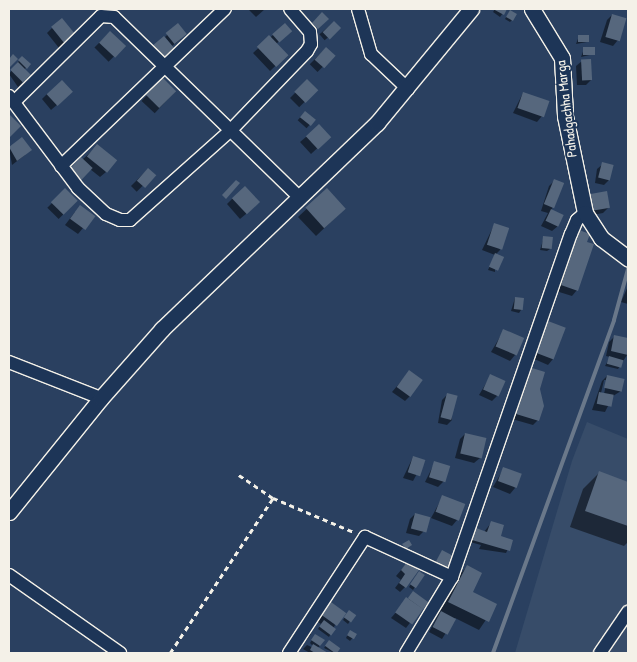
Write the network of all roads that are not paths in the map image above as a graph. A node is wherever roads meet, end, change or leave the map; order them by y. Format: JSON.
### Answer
{"nodes":[{"id":1,"x":225,"y":9,"type":"edge"},
{"id":2,"x":290,"y":9,"type":"edge"},
{"id":3,"x":358,"y":9,"type":"edge"},
{"id":4,"x":471,"y":9,"type":"edge"},
{"id":5,"x":532,"y":9,"type":"edge"},
{"id":6,"x":165,"y":66,"type":"junction"},
{"id":7,"x":408,"y":89,"type":"junction"},
{"id":8,"x":11,"y":99,"type":"edge"},
{"id":9,"x":230,"y":131,"type":"junction"},
{"id":10,"x":61,"y":166,"type":"junction"},
{"id":11,"x":300,"y":198,"type":"junction"},
{"id":12,"x":585,"y":213,"type":"junction"},
{"id":13,"x":628,"y":258,"type":"edge"},
{"id":14,"x":9,"y":362,"type":"edge"},
{"id":15,"x":101,"y":398,"type":"junction"},
{"id":16,"x":9,"y":512,"type":"edge"},
{"id":17,"x":9,"y":574,"type":"edge"},
{"id":18,"x":452,"y":577,"type":"junction"},
{"id":19,"x":628,"y":612,"type":"edge"},
{"id":20,"x":120,"y":653,"type":"edge"},
{"id":21,"x":289,"y":653,"type":"edge"},
{"id":22,"x":406,"y":653,"type":"edge"},
{"id":23,"x":600,"y":653,"type":"edge"}],
"edges":[{"from":1,"to":6,"type":"street"},
{"from":2,"to":9,"type":"street"},
{"from":3,"to":7,"type":"street"},
{"from":4,"to":7,"type":"street"},
{"from":5,"to":12,"type":"street","name":"Pahadgachha Marga"},
{"from":6,"to":8,"type":"street"},
{"from":6,"to":9,"type":"street"},
{"from":6,"to":10,"type":"street"},
{"from":7,"to":11,"type":"street"},
{"from":8,"to":10,"type":"street"},
{"from":9,"to":10,"type":"street"},
{"from":9,"to":11,"type":"street"},
{"from":11,"to":15,"type":"street"},
{"from":12,"to":13,"type":"street","name":"Pahadgachha Marga"},
{"from":12,"to":18,"type":"street"},
{"from":14,"to":15,"type":"street"},
{"from":15,"to":16,"type":"street"},
{"from":17,"to":20,"type":"street"},
{"from":18,"to":21,"type":"street"},
{"from":18,"to":22,"type":"street"},
{"from":19,"to":23,"type":"street"}]}
